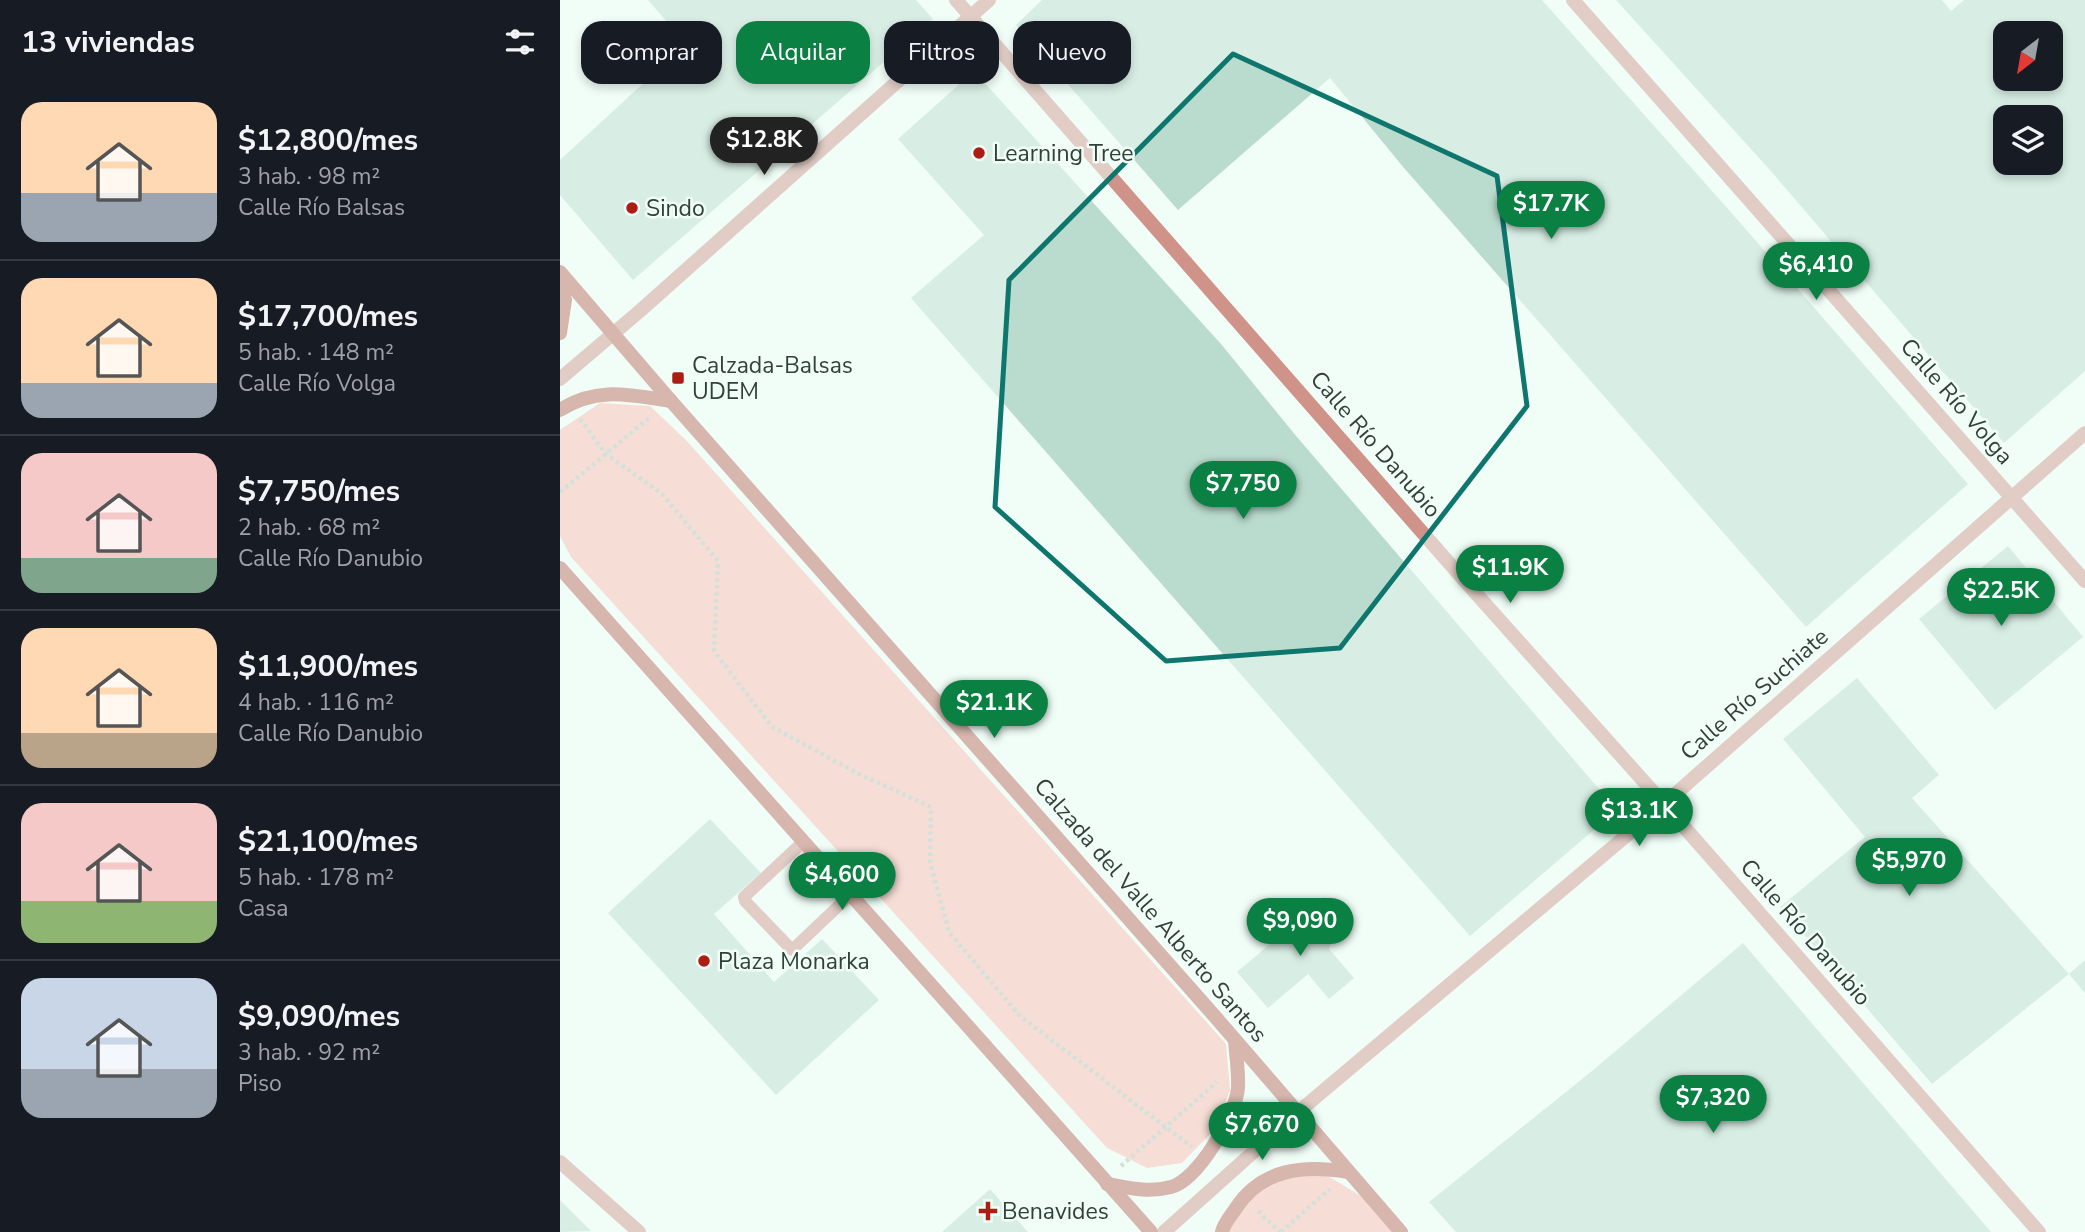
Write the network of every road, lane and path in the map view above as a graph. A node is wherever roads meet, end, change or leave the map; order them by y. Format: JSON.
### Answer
{"nodes":[{"id":1,"x":956,"y":0,"type":"edge"},
{"id":2,"x":989,"y":0,"type":"edge"},
{"id":3,"x":1573,"y":0,"type":"edge"},
{"id":4,"x":971,"y":16,"type":"junction"},
{"id":5,"x":560,"y":272,"type":"edge"},
{"id":6,"x":560,"y":285,"type":"edge"},
{"id":7,"x":560,"y":333,"type":"edge"},
{"id":8,"x":614,"y":333,"type":"junction"},
{"id":9,"x":560,"y":379,"type":"edge"},
{"id":10,"x":671,"y":401,"type":"junction"},
{"id":11,"x":564,"y":407,"type":"edge"},
{"id":12,"x":649,"y":418,"type":"dead end"},
{"id":13,"x":2085,"y":433,"type":"edge"},
{"id":14,"x":606,"y":454,"type":"junction"},
{"id":15,"x":560,"y":492,"type":"edge"},
{"id":16,"x":2011,"y":497,"type":"junction"},
{"id":17,"x":560,"y":568,"type":"edge"},
{"id":18,"x":2085,"y":581,"type":"edge"},
{"id":19,"x":1664,"y":804,"type":"junction"},
{"id":20,"x":803,"y":842,"type":"junction"},
{"id":21,"x":850,"y":895,"type":"junction"},
{"id":22,"x":1236,"y":1040,"type":"junction"},
{"id":23,"x":1223,"y":1077,"type":"dead end"},
{"id":24,"x":1297,"y":1113,"type":"junction"},
{"id":25,"x":1166,"y":1127,"type":"junction"},
{"id":26,"x":1204,"y":1159,"type":"junction"},
{"id":27,"x":560,"y":1162,"type":"edge"},
{"id":28,"x":1348,"y":1172,"type":"junction"},
{"id":29,"x":1111,"y":1178,"type":"junction"},
{"id":30,"x":1332,"y":1187,"type":"dead end"},
{"id":31,"x":1243,"y":1197,"type":"junction"},
{"id":32,"x":639,"y":1232,"type":"edge"},
{"id":33,"x":1151,"y":1232,"type":"edge"},
{"id":34,"x":1164,"y":1232,"type":"edge"},
{"id":35,"x":1222,"y":1232,"type":"edge"},
{"id":36,"x":1280,"y":1232,"type":"edge"},
{"id":37,"x":1401,"y":1232,"type":"edge"},
{"id":38,"x":2039,"y":1232,"type":"edge"}],
"edges":[{"from":1,"to":4,"type":"street","name":"Calle Río Danubio"},
{"from":2,"to":4,"type":"street"},
{"from":3,"to":16,"type":"street","name":"Calle Río Volga"},
{"from":4,"to":8,"type":"street"},
{"from":4,"to":19,"type":"street","name":"Calle Río Danubio"},
{"from":5,"to":8,"type":"main road","name":"Calzada del Valle Alberto Santos"},
{"from":6,"to":7,"type":"main road"},
{"from":8,"to":9,"type":"street"},
{"from":8,"to":10,"type":"main road","name":"Calzada del Valle Alberto Santos"},
{"from":10,"to":11,"type":"main road"},
{"from":10,"to":22,"type":"main road","name":"Calzada del Valle Alberto Santos"},
{"from":11,"to":14,"type":"path"},
{"from":12,"to":14,"type":"path"},
{"from":13,"to":16,"type":"street","name":"Calle Río Suchiate"},
{"from":14,"to":15,"type":"path"},
{"from":14,"to":25,"type":"path"},
{"from":16,"to":18,"type":"street","name":"Calle Río Volga"},
{"from":16,"to":19,"type":"street","name":"Calle Río Suchiate"},
{"from":17,"to":20,"type":"main road"},
{"from":19,"to":24,"type":"street","name":"Calle Río Suchiate"},
{"from":19,"to":38,"type":"street","name":"Calle Río Danubio"},
{"from":20,"to":21,"type":"main road"},
{"from":20,"to":21,"type":"lane"},
{"from":21,"to":29,"type":"main road"},
{"from":22,"to":24,"type":"main road","name":"Calzada del Valle Alberto Santos"},
{"from":22,"to":26,"type":"main road"},
{"from":23,"to":25,"type":"path"},
{"from":24,"to":28,"type":"main road","name":"Calzada del Valle Alberto Santos"},
{"from":24,"to":34,"type":"street","name":"Calle Río Suchiate"},
{"from":25,"to":26,"type":"path"},
{"from":25,"to":29,"type":"path"},
{"from":26,"to":29,"type":"main road"},
{"from":27,"to":32,"type":"street"},
{"from":28,"to":31,"type":"main road"},
{"from":28,"to":37,"type":"main road","name":"Calzada del Valle Alberto Santos"},
{"from":29,"to":33,"type":"main road"},
{"from":30,"to":36,"type":"path"},
{"from":31,"to":35,"type":"main road"},
{"from":31,"to":36,"type":"path"}]}
